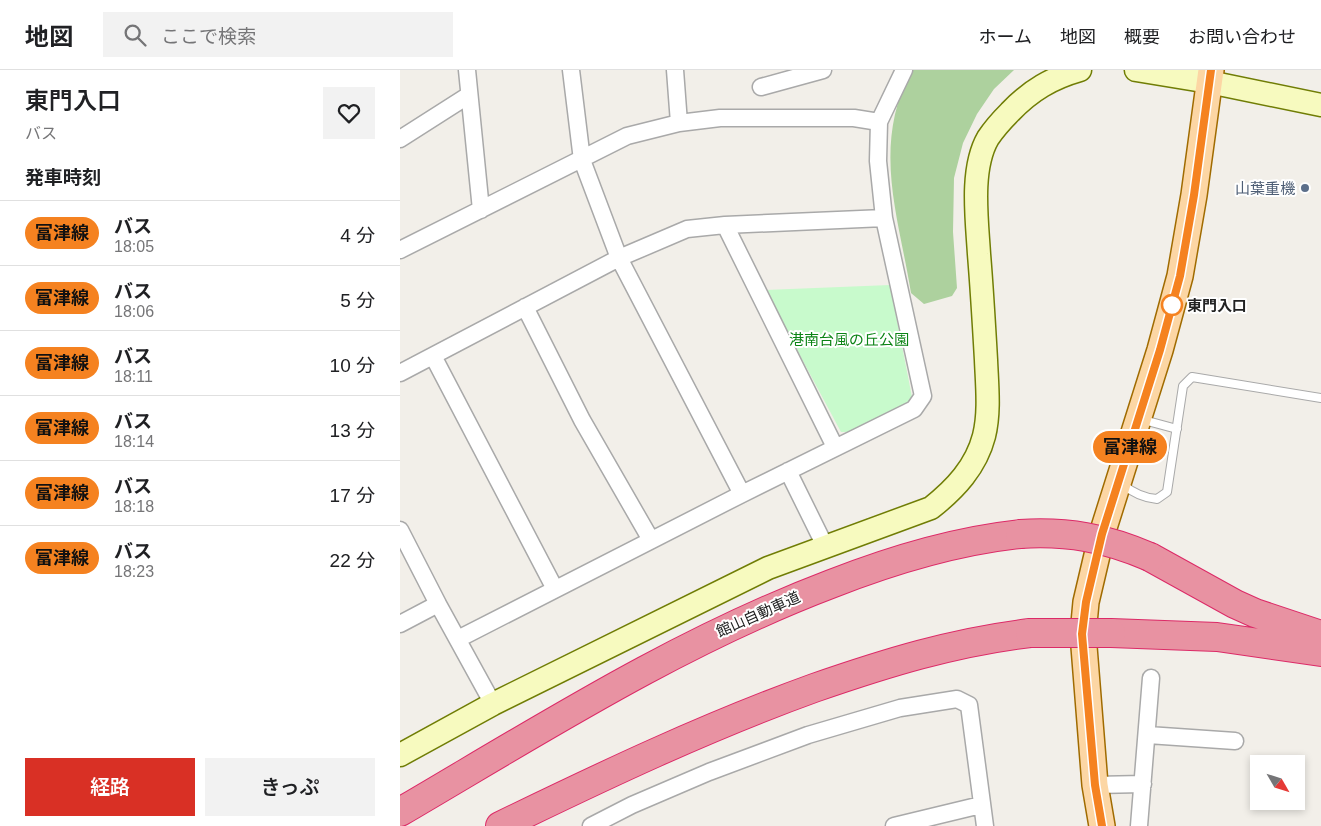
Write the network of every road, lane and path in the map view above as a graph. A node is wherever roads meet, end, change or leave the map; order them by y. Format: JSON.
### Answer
{"nodes":[{"id":1,"x":467,"y":70,"type":"edge"},
{"id":2,"x":571,"y":70,"type":"edge"},
{"id":3,"x":675,"y":70,"type":"edge"},
{"id":4,"x":823,"y":70,"type":"edge"},
{"id":5,"x":904,"y":70,"type":"edge"},
{"id":6,"x":1080,"y":70,"type":"edge"},
{"id":7,"x":1136,"y":70,"type":"edge"},
{"id":8,"x":1210,"y":76,"type":"edge"},
{"id":9,"x":761,"y":88,"type":"dead end"},
{"id":10,"x":469,"y":95,"type":"junction"},
{"id":11,"x":1321,"y":105,"type":"edge"},
{"id":12,"x":879,"y":122,"type":"junction"},
{"id":13,"x":679,"y":123,"type":"junction"},
{"id":14,"x":400,"y":139,"type":"edge"},
{"id":15,"x":582,"y":160,"type":"junction"},
{"id":16,"x":481,"y":210,"type":"junction"},
{"id":17,"x":884,"y":218,"type":"junction"},
{"id":18,"x":725,"y":225,"type":"junction"},
{"id":19,"x":400,"y":250,"type":"edge"},
{"id":20,"x":618,"y":258,"type":"junction"},
{"id":21,"x":526,"y":307,"type":"junction"},
{"id":22,"x":433,"y":356,"type":"junction"},
{"id":23,"x":400,"y":373,"type":"edge"},
{"id":24,"x":1321,"y":398,"type":"edge"},
{"id":25,"x":1138,"y":419,"type":"junction"},
{"id":26,"x":1177,"y":429,"type":"junction"},
{"id":27,"x":835,"y":448,"type":"junction"},
{"id":28,"x":788,"y":471,"type":"junction"},
{"id":29,"x":1119,"y":481,"type":"junction"},
{"id":30,"x":742,"y":494,"type":"junction"},
{"id":31,"x":400,"y":530,"type":"edge"},
{"id":32,"x":652,"y":540,"type":"junction"},
{"id":33,"x":825,"y":546,"type":"junction"},
{"id":34,"x":555,"y":589,"type":"junction"},
{"id":35,"x":438,"y":604,"type":"junction"},
{"id":36,"x":400,"y":624,"type":"edge"},
{"id":37,"x":1321,"y":634,"type":"edge"},
{"id":38,"x":458,"y":640,"type":"junction"},
{"id":39,"x":1321,"y":652,"type":"edge"},
{"id":40,"x":1151,"y":678,"type":"dead end"},
{"id":41,"x":492,"y":704,"type":"junction"},
{"id":42,"x":1148,"y":735,"type":"junction"},
{"id":43,"x":1235,"y":742,"type":"dead end"},
{"id":44,"x":400,"y":755,"type":"edge"},
{"id":45,"x":1143,"y":784,"type":"junction"},
{"id":46,"x":1095,"y":785,"type":"junction"},
{"id":47,"x":981,"y":805,"type":"junction"},
{"id":48,"x":400,"y":812,"type":"edge"},
{"id":49,"x":500,"y":826,"type":"edge"},
{"id":50,"x":591,"y":826,"type":"edge"},
{"id":51,"x":894,"y":826,"type":"edge"},
{"id":52,"x":985,"y":826,"type":"edge"},
{"id":53,"x":1102,"y":826,"type":"edge"},
{"id":54,"x":1139,"y":826,"type":"edge"}],
"edges":[{"from":1,"to":10,"type":"street"},
{"from":2,"to":15,"type":"street"},
{"from":3,"to":13,"type":"street"},
{"from":4,"to":9,"type":"street"},
{"from":5,"to":12,"type":"street"},
{"from":6,"to":33,"type":"street"},
{"from":7,"to":8,"type":"street"},
{"from":8,"to":11,"type":"street"},
{"from":8,"to":25,"type":"main road"},
{"from":10,"to":14,"type":"street"},
{"from":10,"to":16,"type":"street"},
{"from":12,"to":13,"type":"street"},
{"from":12,"to":17,"type":"street"},
{"from":13,"to":15,"type":"street"},
{"from":15,"to":16,"type":"street"},
{"from":15,"to":20,"type":"street"},
{"from":16,"to":19,"type":"street"},
{"from":17,"to":18,"type":"street"},
{"from":17,"to":27,"type":"street"},
{"from":18,"to":20,"type":"street"},
{"from":18,"to":27,"type":"street"},
{"from":20,"to":21,"type":"street"},
{"from":20,"to":30,"type":"street"},
{"from":21,"to":22,"type":"street"},
{"from":21,"to":32,"type":"street"},
{"from":22,"to":23,"type":"street"},
{"from":22,"to":34,"type":"street"},
{"from":24,"to":26,"type":"lane"},
{"from":25,"to":26,"type":"lane"},
{"from":25,"to":29,"type":"main road"},
{"from":26,"to":29,"type":"lane"},
{"from":27,"to":28,"type":"street"},
{"from":28,"to":30,"type":"street"},
{"from":28,"to":33,"type":"street"},
{"from":29,"to":46,"type":"main road"},
{"from":30,"to":32,"type":"street"},
{"from":31,"to":35,"type":"street"},
{"from":32,"to":34,"type":"street"},
{"from":33,"to":41,"type":"street"},
{"from":34,"to":38,"type":"street"},
{"from":35,"to":36,"type":"street"},
{"from":35,"to":38,"type":"street"},
{"from":37,"to":48,"type":"highway","name":"館山自動車道","bridge":true},
{"from":38,"to":41,"type":"street"},
{"from":39,"to":49,"type":"highway","bridge":true},
{"from":40,"to":42,"type":"street"},
{"from":41,"to":44,"type":"street"},
{"from":42,"to":43,"type":"street"},
{"from":42,"to":45,"type":"street"},
{"from":45,"to":46,"type":"street"},
{"from":45,"to":54,"type":"street"},
{"from":46,"to":53,"type":"main road"},
{"from":47,"to":50,"type":"street"},
{"from":47,"to":51,"type":"street"},
{"from":47,"to":52,"type":"street"}]}
